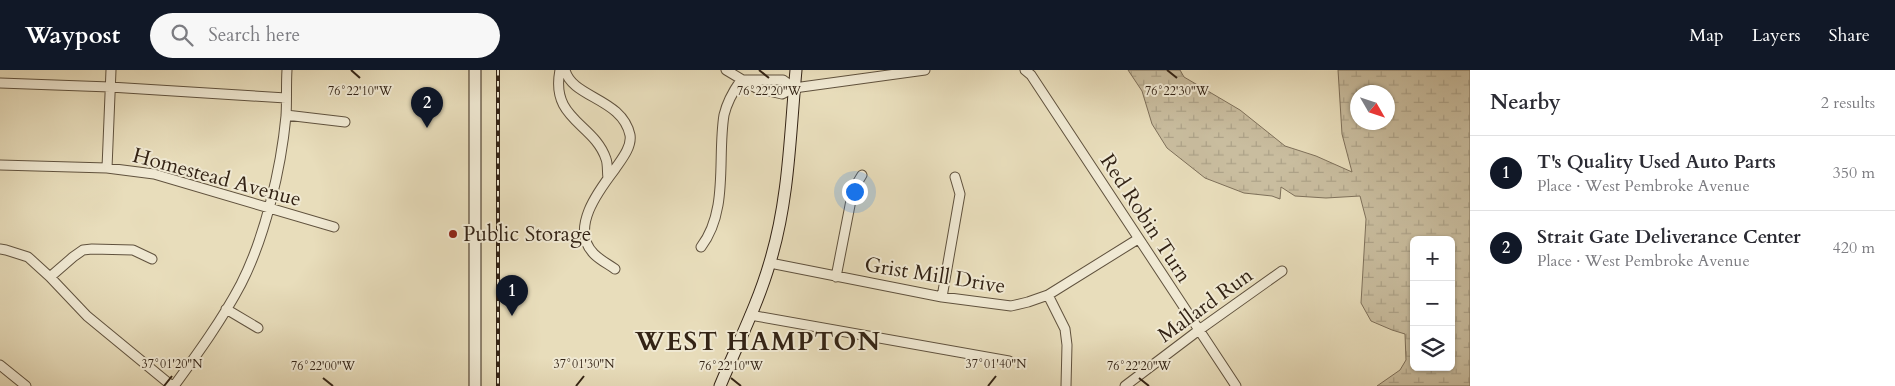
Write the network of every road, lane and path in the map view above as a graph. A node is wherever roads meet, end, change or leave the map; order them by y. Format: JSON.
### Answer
{"nodes":[{"id":1,"x":111,"y":70,"type":"edge"},
{"id":2,"x":286,"y":70,"type":"edge"},
{"id":3,"x":475,"y":70,"type":"edge"},
{"id":4,"x":560,"y":70,"type":"edge"},
{"id":5,"x":565,"y":70,"type":"edge"},
{"id":6,"x":726,"y":70,"type":"edge"},
{"id":7,"x":796,"y":70,"type":"edge"},
{"id":8,"x":925,"y":70,"type":"edge"},
{"id":9,"x":1025,"y":70,"type":"edge"},
{"id":10,"x":741,"y":80,"type":"junction"},
{"id":11,"x":0,"y":84,"type":"edge"},
{"id":12,"x":110,"y":87,"type":"junction"},
{"id":13,"x":794,"y":88,"type":"junction"},
{"id":14,"x":286,"y":98,"type":"junction"},
{"id":15,"x":286,"y":114,"type":"junction"},
{"id":16,"x":345,"y":122,"type":"dead end"},
{"id":17,"x":0,"y":165,"type":"edge"},
{"id":18,"x":106,"y":168,"type":"junction"},
{"id":19,"x":862,"y":175,"type":"dead end"},
{"id":20,"x":955,"y":177,"type":"dead end"},
{"id":21,"x":608,"y":178,"type":"junction"},
{"id":22,"x":269,"y":206,"type":"junction"},
{"id":23,"x":334,"y":227,"type":"dead end"},
{"id":24,"x":1138,"y":238,"type":"junction"},
{"id":25,"x":702,"y":247,"type":"dead end"},
{"id":26,"x":0,"y":249,"type":"edge"},
{"id":27,"x":152,"y":259,"type":"dead end"},
{"id":28,"x":770,"y":263,"type":"junction"},
{"id":29,"x":615,"y":269,"type":"dead end"},
{"id":30,"x":1282,"y":271,"type":"dead end"},
{"id":31,"x":50,"y":277,"type":"junction"},
{"id":32,"x":836,"y":277,"type":"junction"},
{"id":33,"x":1048,"y":294,"type":"junction"},
{"id":34,"x":942,"y":297,"type":"junction"},
{"id":35,"x":226,"y":309,"type":"junction"},
{"id":36,"x":750,"y":315,"type":"junction"},
{"id":37,"x":258,"y":328,"type":"dead end"},
{"id":38,"x":1199,"y":330,"type":"junction"},
{"id":39,"x":1009,"y":362,"type":"dead end"},
{"id":40,"x":0,"y":365,"type":"edge"},
{"id":41,"x":26,"y":386,"type":"edge"},
{"id":42,"x":173,"y":386,"type":"edge"},
{"id":43,"x":475,"y":386,"type":"edge"},
{"id":44,"x":720,"y":386,"type":"edge"},
{"id":45,"x":1066,"y":386,"type":"edge"},
{"id":46,"x":1125,"y":386,"type":"edge"},
{"id":47,"x":1236,"y":386,"type":"edge"}],
"edges":[{"from":1,"to":12,"type":"street"},
{"from":2,"to":14,"type":"street"},
{"from":3,"to":43,"type":"main road"},
{"from":4,"to":21,"type":"street"},
{"from":5,"to":21,"type":"street"},
{"from":6,"to":10,"type":"street"},
{"from":7,"to":13,"type":"main road"},
{"from":8,"to":13,"type":"street"},
{"from":9,"to":24,"type":"street","name":"Red Robin Turn"},
{"from":10,"to":13,"type":"street"},
{"from":10,"to":25,"type":"street"},
{"from":11,"to":12,"type":"street"},
{"from":12,"to":14,"type":"street"},
{"from":12,"to":18,"type":"street"},
{"from":13,"to":28,"type":"main road"},
{"from":14,"to":15,"type":"street"},
{"from":15,"to":16,"type":"street"},
{"from":15,"to":22,"type":"street"},
{"from":17,"to":18,"type":"street","name":"Homestead Avenue"},
{"from":18,"to":22,"type":"street","name":"Homestead Avenue"},
{"from":19,"to":32,"type":"street"},
{"from":20,"to":34,"type":"street"},
{"from":21,"to":29,"type":"street"},
{"from":22,"to":23,"type":"street","name":"Homestead Avenue"},
{"from":22,"to":35,"type":"street"},
{"from":24,"to":33,"type":"street","name":"Grist Mill Drive"},
{"from":24,"to":38,"type":"street","name":"Red Robin Turn"},
{"from":26,"to":31,"type":"street"},
{"from":27,"to":31,"type":"street"},
{"from":28,"to":32,"type":"street","name":"Grist Mill Drive"},
{"from":28,"to":36,"type":"main road"},
{"from":30,"to":38,"type":"street","name":"Mallard Run"},
{"from":31,"to":42,"type":"street"},
{"from":32,"to":34,"type":"street","name":"Grist Mill Drive"},
{"from":33,"to":34,"type":"street","name":"Grist Mill Drive"},
{"from":33,"to":45,"type":"street"},
{"from":35,"to":37,"type":"street"},
{"from":35,"to":42,"type":"street"},
{"from":36,"to":39,"type":"street"},
{"from":36,"to":44,"type":"main road"},
{"from":38,"to":46,"type":"street","name":"Mallard Run"},
{"from":38,"to":47,"type":"street","name":"Red Robin Turn"},
{"from":40,"to":41,"type":"street"}]}
